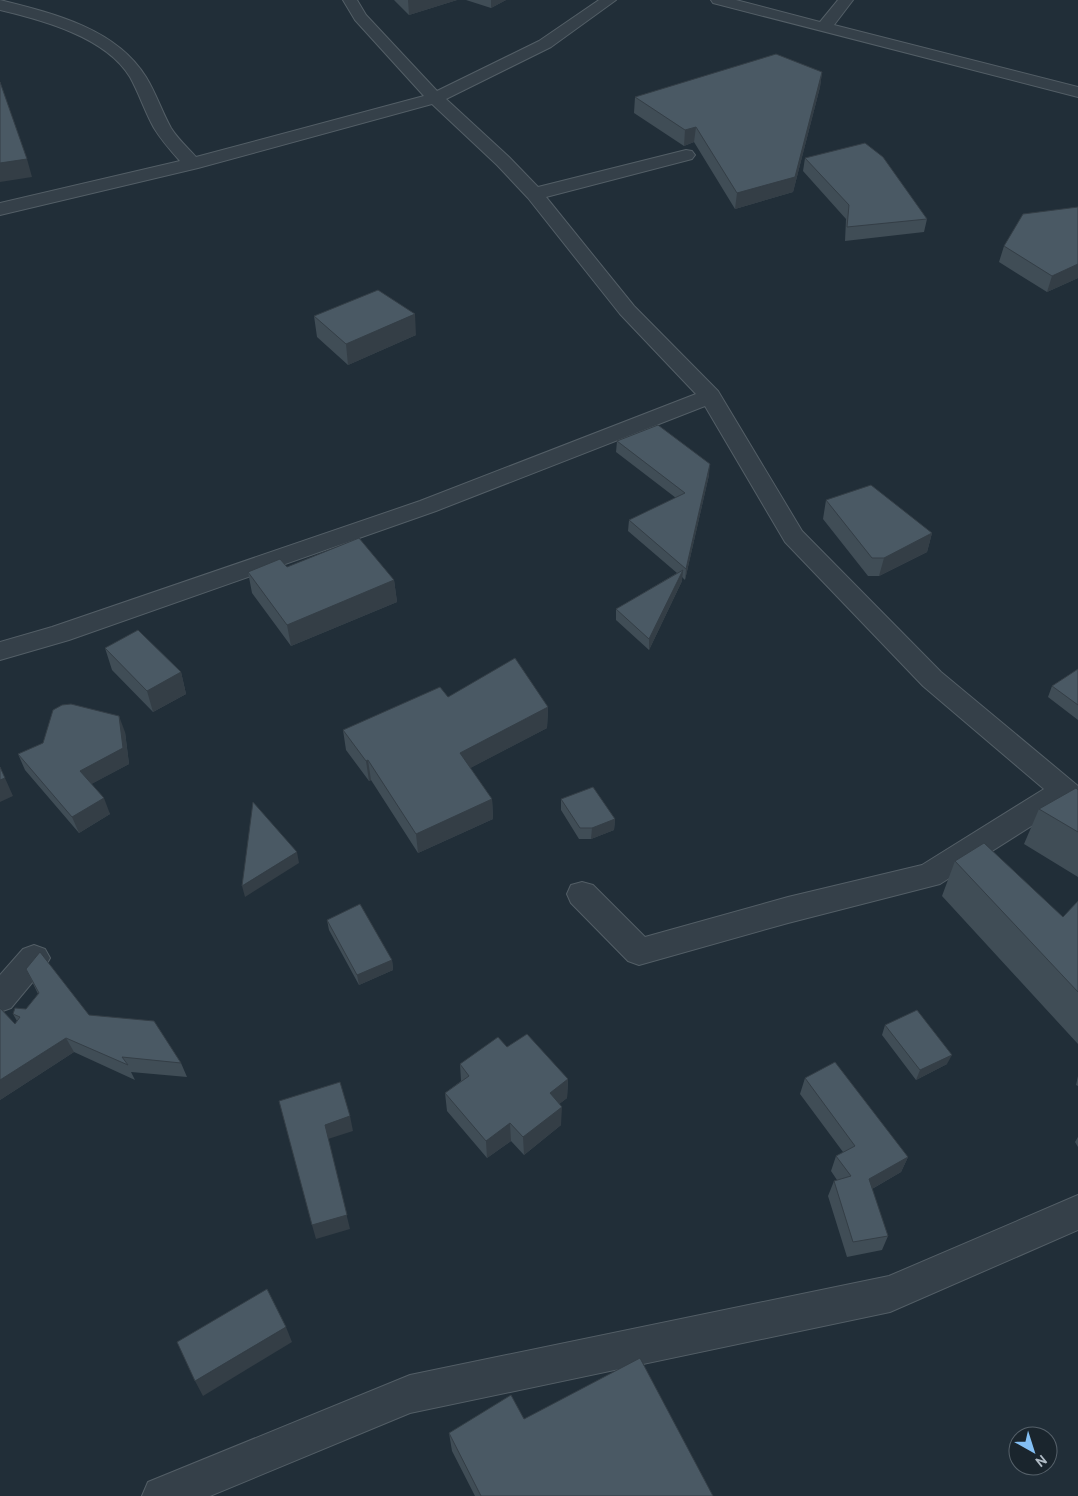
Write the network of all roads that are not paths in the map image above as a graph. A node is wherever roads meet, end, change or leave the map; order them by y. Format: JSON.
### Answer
{"nodes":[{"id":1,"x":350,"y":0,"type":"edge"},
{"id":2,"x":609,"y":0,"type":"edge"},
{"id":3,"x":718,"y":0,"type":"edge"},
{"id":4,"x":846,"y":0,"type":"edge"},
{"id":5,"x":0,"y":5,"type":"edge"},
{"id":6,"x":824,"y":27,"type":"junction"},
{"id":7,"x":1078,"y":92,"type":"edge"},
{"id":8,"x":435,"y":98,"type":"junction"},
{"id":9,"x":686,"y":156,"type":"dead end"},
{"id":10,"x":192,"y":164,"type":"junction"},
{"id":11,"x":534,"y":194,"type":"junction"},
{"id":12,"x":0,"y":209,"type":"edge"},
{"id":13,"x":710,"y":396,"type":"junction"},
{"id":14,"x":0,"y":651,"type":"edge"},
{"id":15,"x":1071,"y":797,"type":"edge"},
{"id":16,"x":582,"y":894,"type":"dead end"},
{"id":17,"x":34,"y":958,"type":"edge"},
{"id":18,"x":0,"y":998,"type":"edge"},
{"id":19,"x":1078,"y":1212,"type":"edge"},
{"id":20,"x":162,"y":1496,"type":"edge"}],
"edges":[{"from":1,"to":8,"type":"street"},
{"from":2,"to":8,"type":"street"},
{"from":3,"to":6,"type":"street"},
{"from":4,"to":6,"type":"street"},
{"from":5,"to":10,"type":"street"},
{"from":6,"to":7,"type":"street"},
{"from":8,"to":10,"type":"street"},
{"from":8,"to":11,"type":"street"},
{"from":9,"to":11,"type":"street"},
{"from":10,"to":12,"type":"street"},
{"from":11,"to":13,"type":"street"},
{"from":13,"to":14,"type":"street"},
{"from":13,"to":15,"type":"street"},
{"from":15,"to":16,"type":"street"},
{"from":17,"to":18,"type":"street"},
{"from":19,"to":20,"type":"street"}]}
